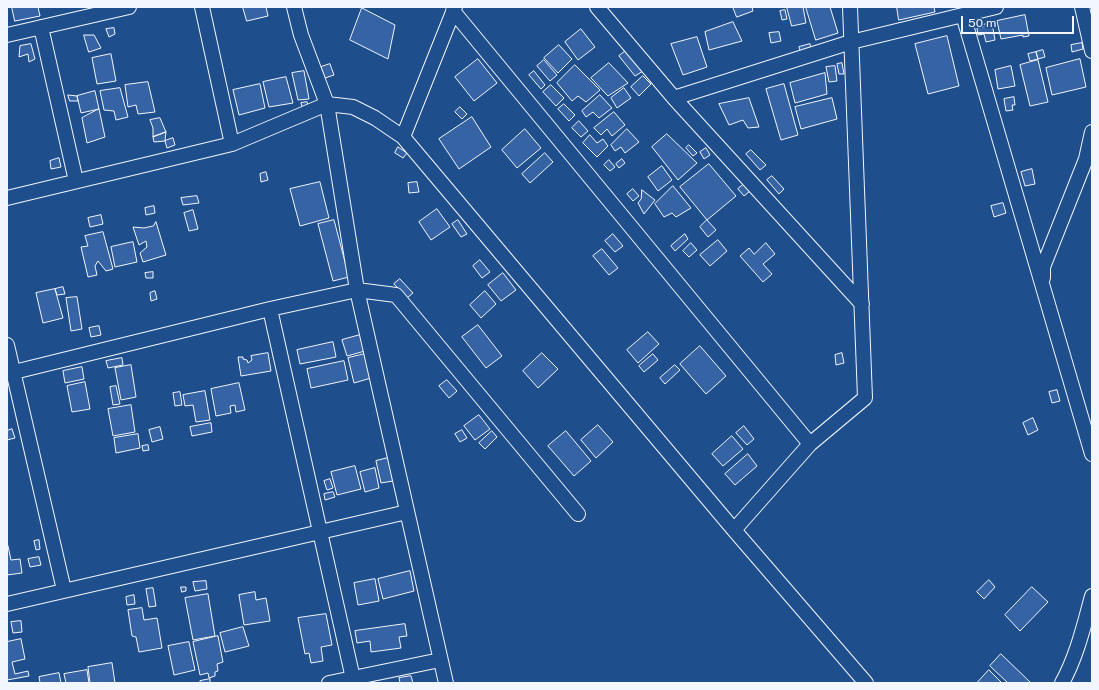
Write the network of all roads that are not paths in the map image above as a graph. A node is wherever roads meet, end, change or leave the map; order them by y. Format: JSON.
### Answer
{"nodes":[{"id":1,"x":129,"y":7,"type":"edge"},
{"id":2,"x":202,"y":7,"type":"edge"},
{"id":3,"x":294,"y":7,"type":"edge"},
{"id":4,"x":597,"y":7,"type":"edge"},
{"id":5,"x":850,"y":7,"type":"edge"},
{"id":6,"x":996,"y":7,"type":"edge"},
{"id":7,"x":1082,"y":7,"type":"edge"},
{"id":8,"x":454,"y":9,"type":"edge"},
{"id":9,"x":963,"y":15,"type":"junction"},
{"id":10,"x":41,"y":27,"type":"junction"},
{"id":11,"x":7,"y":35,"type":"edge"},
{"id":12,"x":851,"y":42,"type":"junction"},
{"id":13,"x":1092,"y":51,"type":"edge"},
{"id":14,"x":674,"y":98,"type":"junction"},
{"id":15,"x":327,"y":104,"type":"junction"},
{"id":16,"x":1092,"y":132,"type":"edge"},
{"id":17,"x":403,"y":137,"type":"junction"},
{"id":18,"x":232,"y":144,"type":"junction"},
{"id":19,"x":76,"y":181,"type":"junction"},
{"id":20,"x":7,"y":198,"type":"edge"},
{"id":21,"x":357,"y":290,"type":"junction"},
{"id":22,"x":1044,"y":294,"type":"junction"},
{"id":23,"x":862,"y":304,"type":"junction"},
{"id":24,"x":270,"y":309,"type":"junction"},
{"id":25,"x":7,"y":345,"type":"edge"},
{"id":26,"x":14,"y":372,"type":"junction"},
{"id":27,"x":810,"y":444,"type":"junction"},
{"id":28,"x":1092,"y":454,"type":"edge"},
{"id":29,"x":407,"y":512,"type":"junction"},
{"id":30,"x":578,"y":514,"type":"dead end"},
{"id":31,"x":734,"y":530,"type":"junction"},
{"id":32,"x":320,"y":532,"type":"junction"},
{"id":33,"x":64,"y":590,"type":"junction"},
{"id":34,"x":1092,"y":596,"type":"edge"},
{"id":35,"x":7,"y":604,"type":"edge"},
{"id":36,"x":440,"y":660,"type":"junction"},
{"id":37,"x":353,"y":681,"type":"edge"},
{"id":38,"x":330,"y":683,"type":"edge"},
{"id":39,"x":446,"y":683,"type":"edge"},
{"id":40,"x":866,"y":683,"type":"edge"},
{"id":41,"x":1062,"y":683,"type":"edge"}],
"edges":[{"from":1,"to":10,"type":"street"},
{"from":2,"to":18,"type":"street"},
{"from":3,"to":15,"type":"street"},
{"from":4,"to":14,"type":"street"},
{"from":5,"to":12,"type":"street"},
{"from":6,"to":9,"type":"street"},
{"from":7,"to":13,"type":"street"},
{"from":8,"to":17,"type":"street"},
{"from":8,"to":27,"type":"street"},
{"from":9,"to":12,"type":"street"},
{"from":9,"to":22,"type":"street"},
{"from":10,"to":11,"type":"street"},
{"from":10,"to":19,"type":"street"},
{"from":12,"to":14,"type":"street"},
{"from":12,"to":23,"type":"street"},
{"from":14,"to":23,"type":"street"},
{"from":15,"to":17,"type":"street"},
{"from":15,"to":18,"type":"street"},
{"from":15,"to":21,"type":"street"},
{"from":16,"to":22,"type":"street"},
{"from":17,"to":31,"type":"street"},
{"from":18,"to":19,"type":"street"},
{"from":19,"to":20,"type":"street"},
{"from":21,"to":24,"type":"street"},
{"from":21,"to":29,"type":"street"},
{"from":21,"to":30,"type":"street"},
{"from":22,"to":28,"type":"street"},
{"from":23,"to":27,"type":"street"},
{"from":24,"to":26,"type":"street"},
{"from":24,"to":32,"type":"street"},
{"from":25,"to":26,"type":"street"},
{"from":26,"to":33,"type":"street"},
{"from":27,"to":31,"type":"street"},
{"from":29,"to":32,"type":"street"},
{"from":29,"to":36,"type":"street"},
{"from":31,"to":40,"type":"street"},
{"from":32,"to":33,"type":"street"},
{"from":32,"to":37,"type":"street"},
{"from":33,"to":35,"type":"street"},
{"from":34,"to":41,"type":"street"},
{"from":36,"to":37,"type":"street"},
{"from":36,"to":39,"type":"street"},
{"from":37,"to":38,"type":"street"}]}
